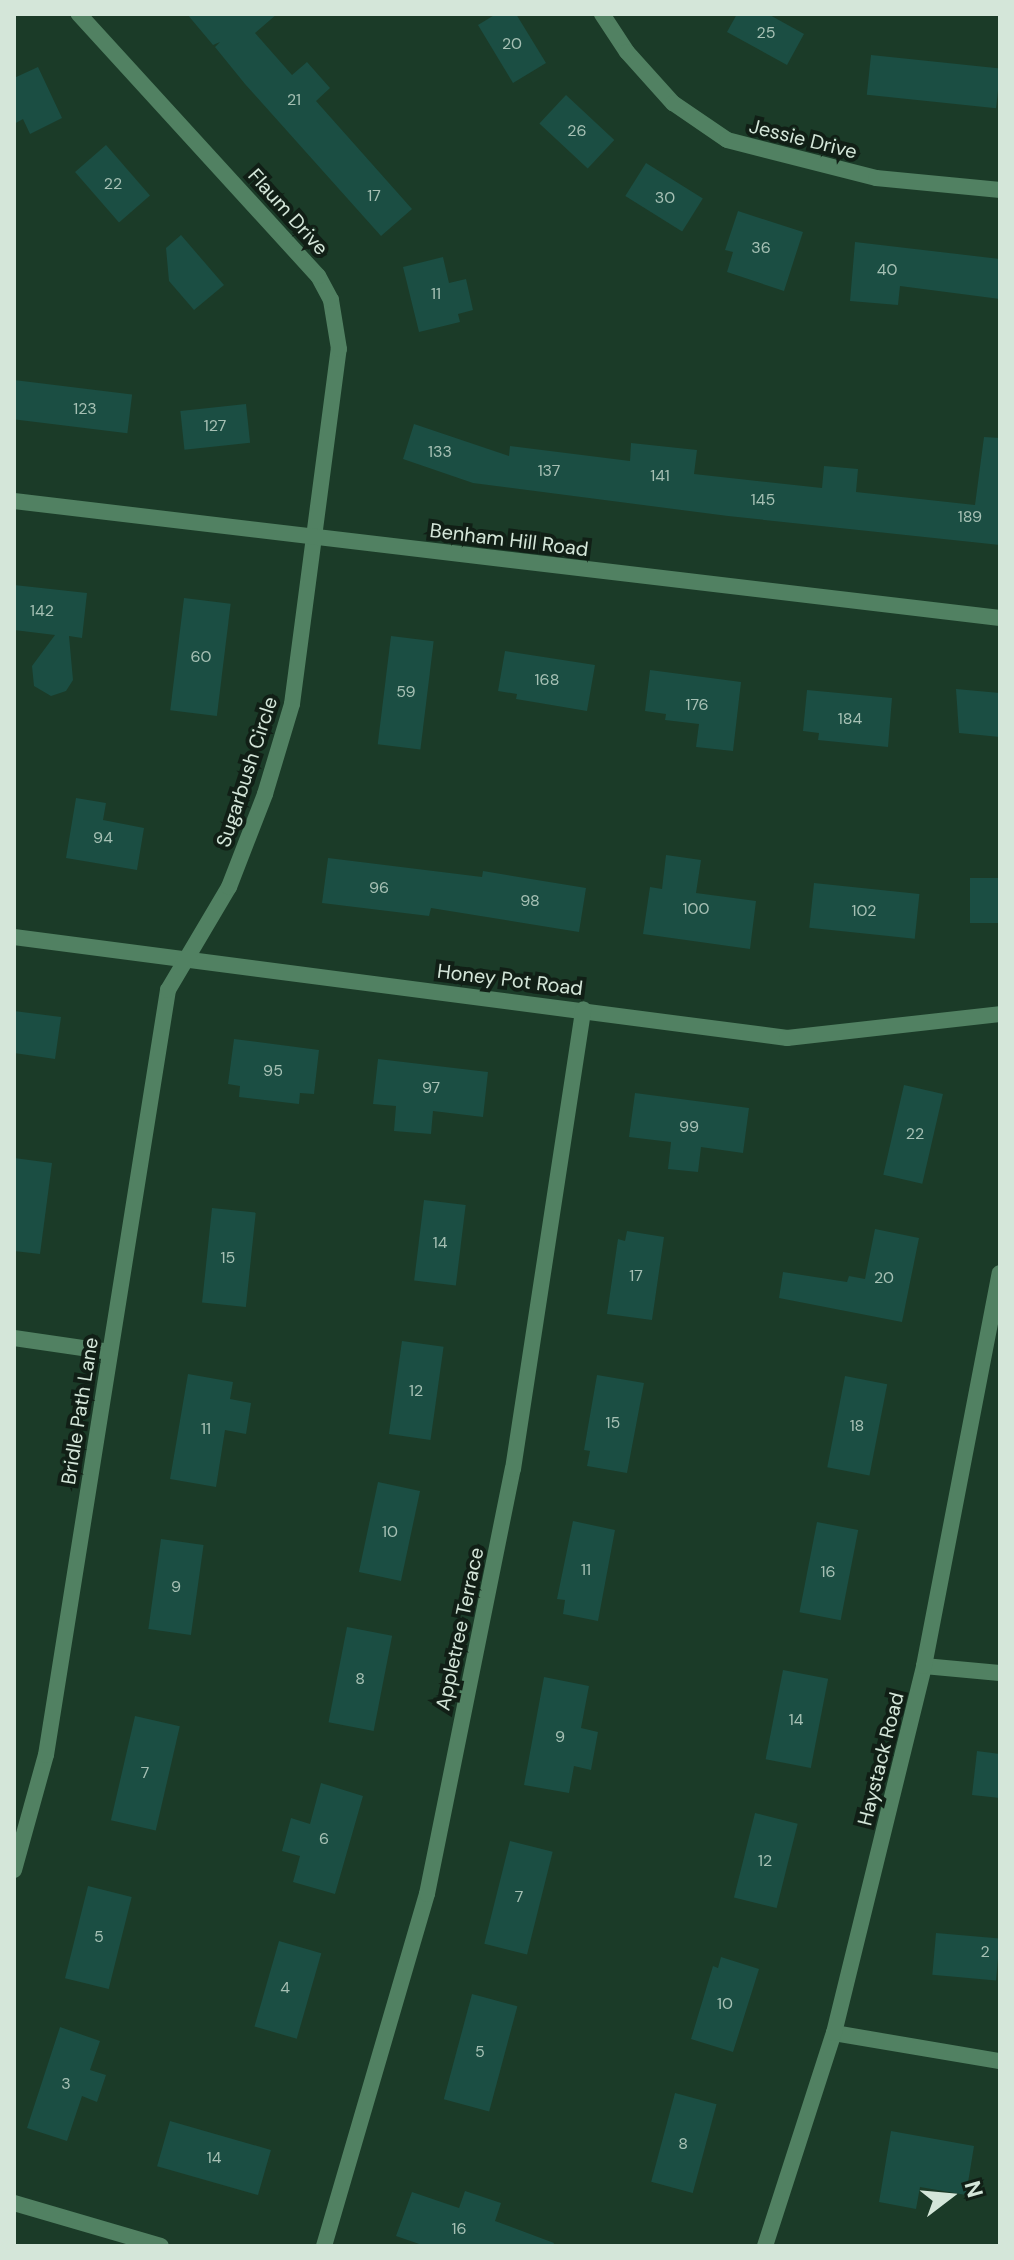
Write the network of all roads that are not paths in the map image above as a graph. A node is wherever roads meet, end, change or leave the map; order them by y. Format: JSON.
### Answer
{"nodes":[{"id":1,"x":79,"y":14,"type":"edge"},
{"id":2,"x":602,"y":14,"type":"edge"},
{"id":3,"x":1000,"y":190,"type":"edge"},
{"id":4,"x":14,"y":501,"type":"edge"},
{"id":5,"x":316,"y":537,"type":"junction"},
{"id":6,"x":1000,"y":618,"type":"edge"},
{"id":7,"x":14,"y":937,"type":"edge"},
{"id":8,"x":185,"y":960,"type":"junction"},
{"id":9,"x":583,"y":1009,"type":"junction"},
{"id":10,"x":1000,"y":1014,"type":"edge"},
{"id":11,"x":1000,"y":1273,"type":"edge"},
{"id":12,"x":14,"y":1338,"type":"edge"},
{"id":13,"x":110,"y":1352,"type":"junction"},
{"id":14,"x":924,"y":1666,"type":"junction"},
{"id":15,"x":1000,"y":1673,"type":"edge"},
{"id":16,"x":14,"y":1870,"type":"edge"},
{"id":17,"x":834,"y":2033,"type":"junction"},
{"id":18,"x":1000,"y":2061,"type":"edge"},
{"id":19,"x":14,"y":2203,"type":"edge"},
{"id":20,"x":161,"y":2246,"type":"edge"},
{"id":21,"x":324,"y":2246,"type":"edge"},
{"id":22,"x":765,"y":2246,"type":"edge"}],
"edges":[{"from":1,"to":5,"type":"street","name":"Flaum Drive"},
{"from":2,"to":3,"type":"street","name":"Jessie Drive"},
{"from":4,"to":5,"type":"street","name":"Benham Hill Road"},
{"from":5,"to":6,"type":"street","name":"Benham Hill Road"},
{"from":5,"to":8,"type":"street","name":"Sugarbush Circle"},
{"from":7,"to":8,"type":"street","name":"Honey Pot Road"},
{"from":8,"to":9,"type":"street","name":"Honey Pot Road"},
{"from":8,"to":13,"type":"street","name":"Bridle Path Lane"},
{"from":9,"to":10,"type":"street","name":"Honey Pot Road"},
{"from":9,"to":21,"type":"street","name":"Appletree Terrace"},
{"from":11,"to":14,"type":"street","name":"Haystack Road"},
{"from":12,"to":13,"type":"street"},
{"from":13,"to":16,"type":"street","name":"Bridle Path Lane"},
{"from":14,"to":15,"type":"street"},
{"from":14,"to":17,"type":"street","name":"Haystack Road"},
{"from":17,"to":18,"type":"street"},
{"from":17,"to":22,"type":"street","name":"Haystack Road"},
{"from":19,"to":20,"type":"street"}]}
